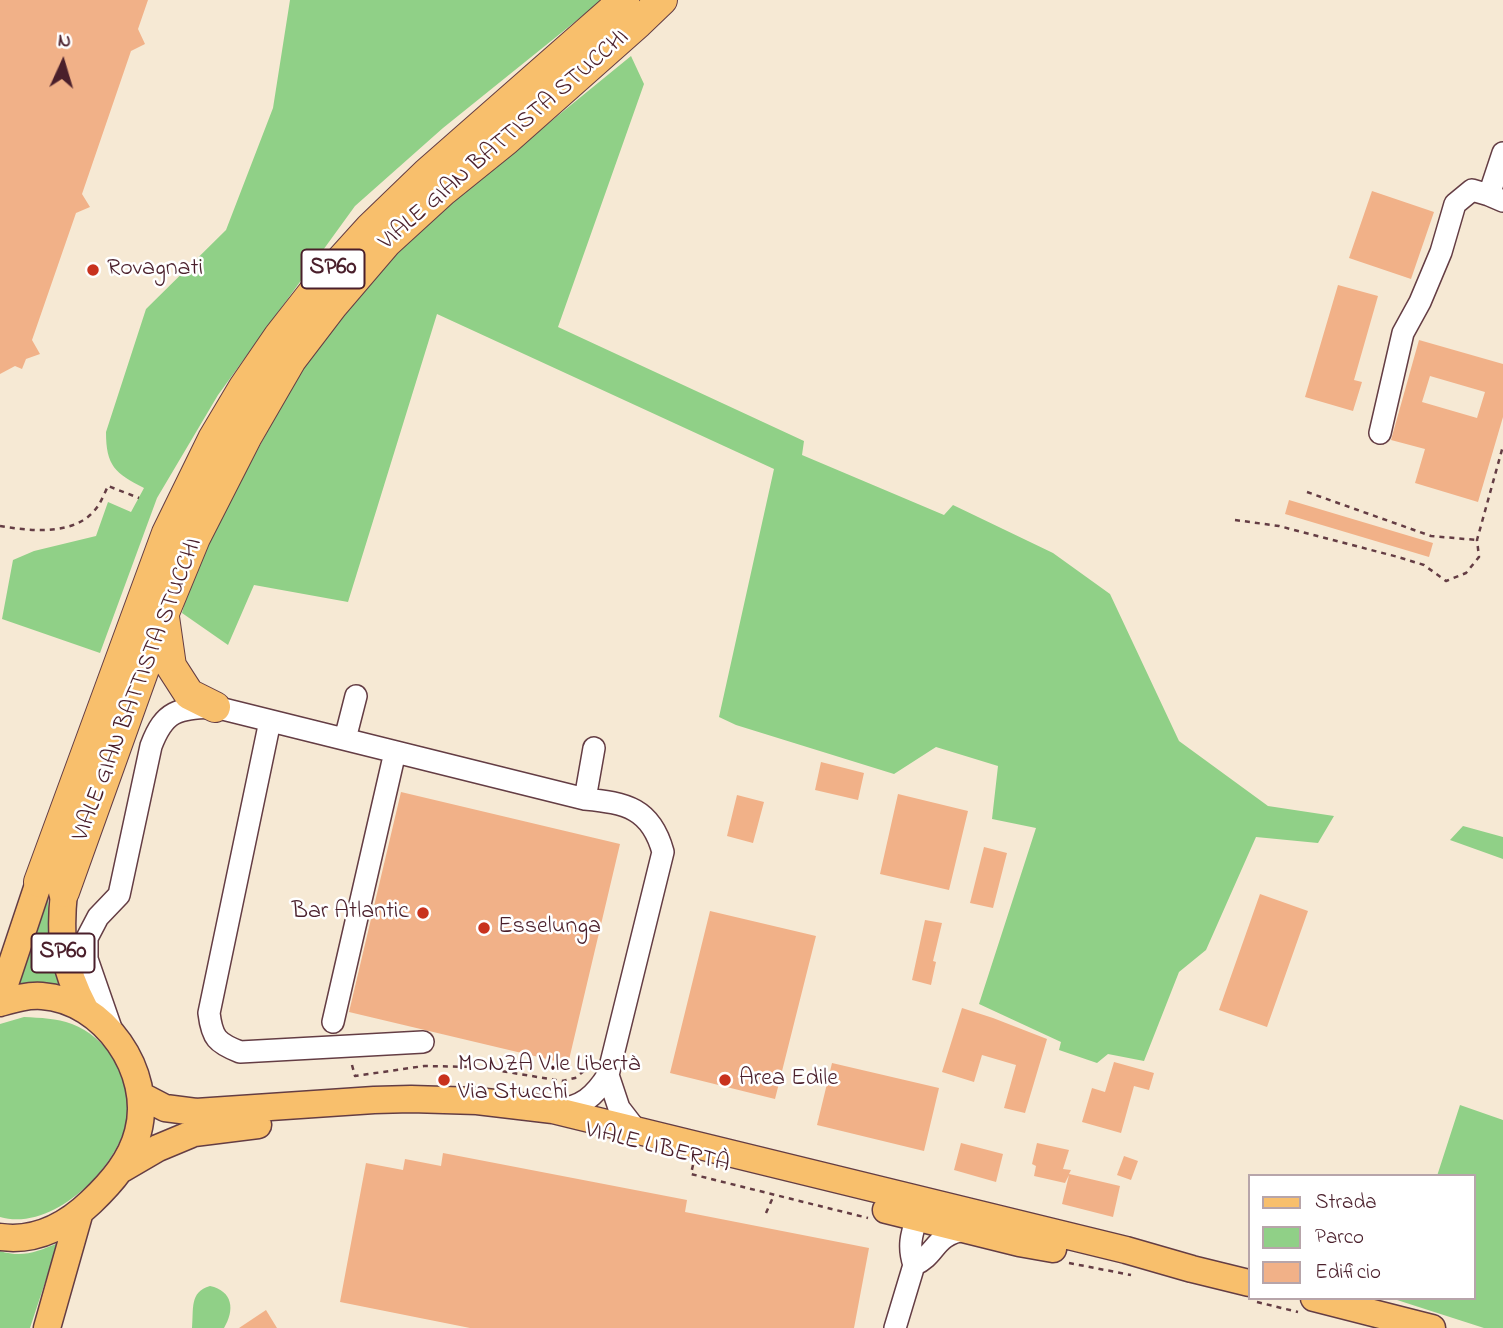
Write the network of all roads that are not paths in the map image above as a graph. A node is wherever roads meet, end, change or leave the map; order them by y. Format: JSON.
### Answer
{"nodes":[{"id":1,"x":612,"y":0,"type":"edge"},
{"id":2,"x":662,"y":0,"type":"edge"},
{"id":3,"x":675,"y":0,"type":"edge"},
{"id":4,"x":631,"y":12,"type":"edge"},
{"id":5,"x":591,"y":28,"type":"junction"},
{"id":6,"x":1503,"y":152,"type":"edge"},
{"id":7,"x":1496,"y":198,"type":"edge"},
{"id":8,"x":1380,"y":433,"type":"dead end"},
{"id":9,"x":164,"y":613,"type":"junction"},
{"id":10,"x":356,"y":696,"type":"dead end"},
{"id":11,"x":215,"y":708,"type":"junction"},
{"id":12,"x":270,"y":721,"type":"junction"},
{"id":13,"x":345,"y":739,"type":"junction"},
{"id":14,"x":594,"y":748,"type":"dead end"},
{"id":15,"x":395,"y":752,"type":"junction"},
{"id":16,"x":585,"y":799,"type":"junction"},
{"id":17,"x":51,"y":887,"type":"junction"},
{"id":18,"x":0,"y":1001,"type":"edge"},
{"id":19,"x":85,"y":1009,"type":"junction"},
{"id":20,"x":333,"y":1022,"type":"dead end"},
{"id":21,"x":113,"y":1036,"type":"junction"},
{"id":22,"x":424,"y":1042,"type":"dead end"},
{"id":23,"x":607,"y":1075,"type":"junction"},
{"id":24,"x":142,"y":1096,"type":"junction"},
{"id":25,"x":553,"y":1110,"type":"junction"},
{"id":26,"x":636,"y":1130,"type":"junction"},
{"id":27,"x":122,"y":1169,"type":"junction"},
{"id":28,"x":930,"y":1203,"type":"junction"},
{"id":29,"x":79,"y":1214,"type":"junction"},
{"id":30,"x":974,"y":1222,"type":"junction"},
{"id":31,"x":0,"y":1237,"type":"edge"},
{"id":32,"x":914,"y":1265,"type":"junction"},
{"id":33,"x":1248,"y":1283,"type":"edge"},
{"id":34,"x":1322,"y":1300,"type":"edge"},
{"id":35,"x":47,"y":1328,"type":"edge"},
{"id":36,"x":895,"y":1328,"type":"edge"},
{"id":37,"x":1432,"y":1328,"type":"edge"}],
"edges":[{"from":1,"to":5,"type":"highway"},
{"from":2,"to":4,"type":"highway","name":"VIALE GIAN BATTISTA STUCCHI","number":"SP60"},
{"from":3,"to":4,"type":"highway"},
{"from":4,"to":5,"type":"highway","name":"VIALE GIAN BATTISTA STUCCHI","number":"SP60"},
{"from":4,"to":9,"type":"highway","name":"VIALE GIAN BATTISTA STUCCHI","number":"SP60"},
{"from":5,"to":17,"type":"highway","name":"VIALE GIAN BATTISTA STUCCHI","number":"SP60"},
{"from":6,"to":7,"type":"street"},
{"from":7,"to":8,"type":"street"},
{"from":9,"to":11,"type":"highway"},
{"from":9,"to":17,"type":"highway","name":"VIALE GIAN BATTISTA STUCCHI","number":"SP60"},
{"from":10,"to":13,"type":"street"},
{"from":11,"to":12,"type":"street"},
{"from":11,"to":21,"type":"street"},
{"from":12,"to":13,"type":"street"},
{"from":12,"to":22,"type":"street"},
{"from":13,"to":15,"type":"street"},
{"from":14,"to":16,"type":"street"},
{"from":15,"to":16,"type":"street"},
{"from":15,"to":20,"type":"street"},
{"from":16,"to":23,"type":"street"},
{"from":17,"to":18,"type":"main road","name":"VIALE GIAN BATTISTA STUCCHI","number":"SP60"},
{"from":17,"to":19,"type":"main road","name":"VIALE GIAN BATTISTA STUCCHI","number":"SP60"},
{"from":18,"to":19,"type":"main road","name":"VIALE GIAN BATTISTA STUCCHI"},
{"from":19,"to":21,"type":"main road","name":"VIALE GIAN BATTISTA STUCCHI"},
{"from":21,"to":24,"type":"main road","name":"VIALE GIAN BATTISTA STUCCHI"},
{"from":23,"to":25,"type":"street"},
{"from":23,"to":26,"type":"street"},
{"from":24,"to":25,"type":"main road","name":"VIALE LIBERTÀ"},
{"from":24,"to":27,"type":"main road","name":"VIALE GIAN BATTISTA STUCCHI"},
{"from":25,"to":26,"type":"main road","name":"VIALE LIBERTÀ"},
{"from":26,"to":28,"type":"main road","name":"VIALE LIBERTÀ"},
{"from":27,"to":28,"type":"main road","name":"VIALE LIBERTÀ"},
{"from":27,"to":29,"type":"main road","name":"VIALE GIAN BATTISTA STUCCHI"},
{"from":28,"to":30,"type":"main road","name":"VIALE LIBERTÀ"},
{"from":28,"to":32,"type":"street"},
{"from":29,"to":31,"type":"main road","name":"VIALE GIAN BATTISTA STUCCHI"},
{"from":29,"to":35,"type":"main road","name":"VIALE GIAN BATTISTA STUCCHI"},
{"from":30,"to":32,"type":"street"},
{"from":30,"to":33,"type":"main road","name":"VIALE LIBERTÀ"},
{"from":32,"to":36,"type":"street"},
{"from":34,"to":37,"type":"main road"}]}
